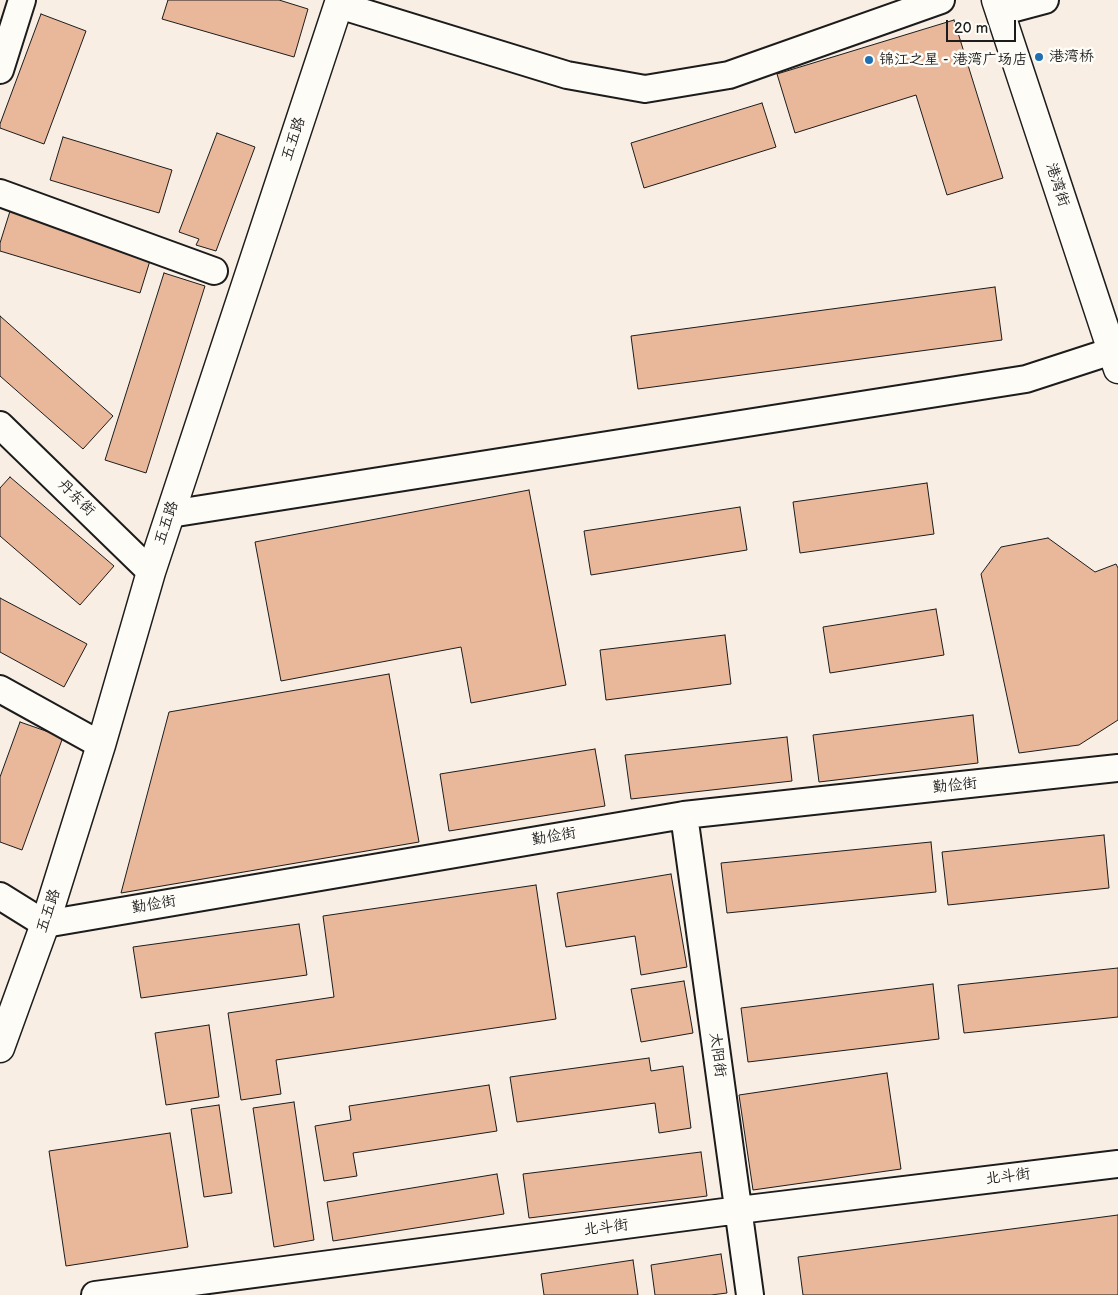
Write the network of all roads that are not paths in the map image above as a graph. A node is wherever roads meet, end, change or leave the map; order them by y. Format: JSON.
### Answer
{"nodes":[{"id":1,"x":22,"y":0,"type":"edge"},
{"id":2,"x":941,"y":0,"type":"edge"},
{"id":3,"x":1045,"y":0,"type":"edge"},
{"id":4,"x":339,"y":2,"type":"edge"},
{"id":5,"x":998,"y":6,"type":"edge"},
{"id":6,"x":0,"y":70,"type":"edge"},
{"id":7,"x":0,"y":193,"type":"edge"},
{"id":8,"x":214,"y":271,"type":"dead end"},
{"id":9,"x":1116,"y":357,"type":"edge"},
{"id":10,"x":0,"y":425,"type":"edge"},
{"id":11,"x":170,"y":514,"type":"junction"},
{"id":12,"x":151,"y":572,"type":"junction"},
{"id":13,"x":0,"y":689,"type":"edge"},
{"id":14,"x":101,"y":745,"type":"junction"},
{"id":15,"x":1118,"y":768,"type":"edge"},
{"id":16,"x":684,"y":815,"type":"junction"},
{"id":17,"x":0,"y":896,"type":"edge"},
{"id":18,"x":45,"y":924,"type":"junction"},
{"id":19,"x":0,"y":1048,"type":"edge"},
{"id":20,"x":1118,"y":1164,"type":"edge"},
{"id":21,"x":739,"y":1210,"type":"junction"},
{"id":22,"x":95,"y":1295,"type":"edge"},
{"id":23,"x":750,"y":1295,"type":"edge"}],
"edges":[{"from":1,"to":6,"type":"street"},
{"from":2,"to":4,"type":"street"},
{"from":3,"to":5,"type":"street"},
{"from":4,"to":11,"type":"main road","name":"五五路"},
{"from":5,"to":9,"type":"main road","name":"港湾街"},
{"from":7,"to":8,"type":"street"},
{"from":9,"to":11,"type":"street"},
{"from":10,"to":12,"type":"street","name":"丹东街"},
{"from":11,"to":12,"type":"main road","name":"五五路"},
{"from":12,"to":14,"type":"main road","name":"五五路"},
{"from":13,"to":14,"type":"street"},
{"from":14,"to":18,"type":"main road","name":"五五路"},
{"from":15,"to":16,"type":"street","name":"勤俭街"},
{"from":16,"to":18,"type":"street","name":"勤俭街"},
{"from":16,"to":21,"type":"street","name":"太阳街"},
{"from":17,"to":18,"type":"street"},
{"from":18,"to":19,"type":"main road","name":"五五路"},
{"from":20,"to":21,"type":"street","name":"北斗街"},
{"from":21,"to":22,"type":"street","name":"北斗街"},
{"from":21,"to":23,"type":"street","name":"太阳街"}]}
